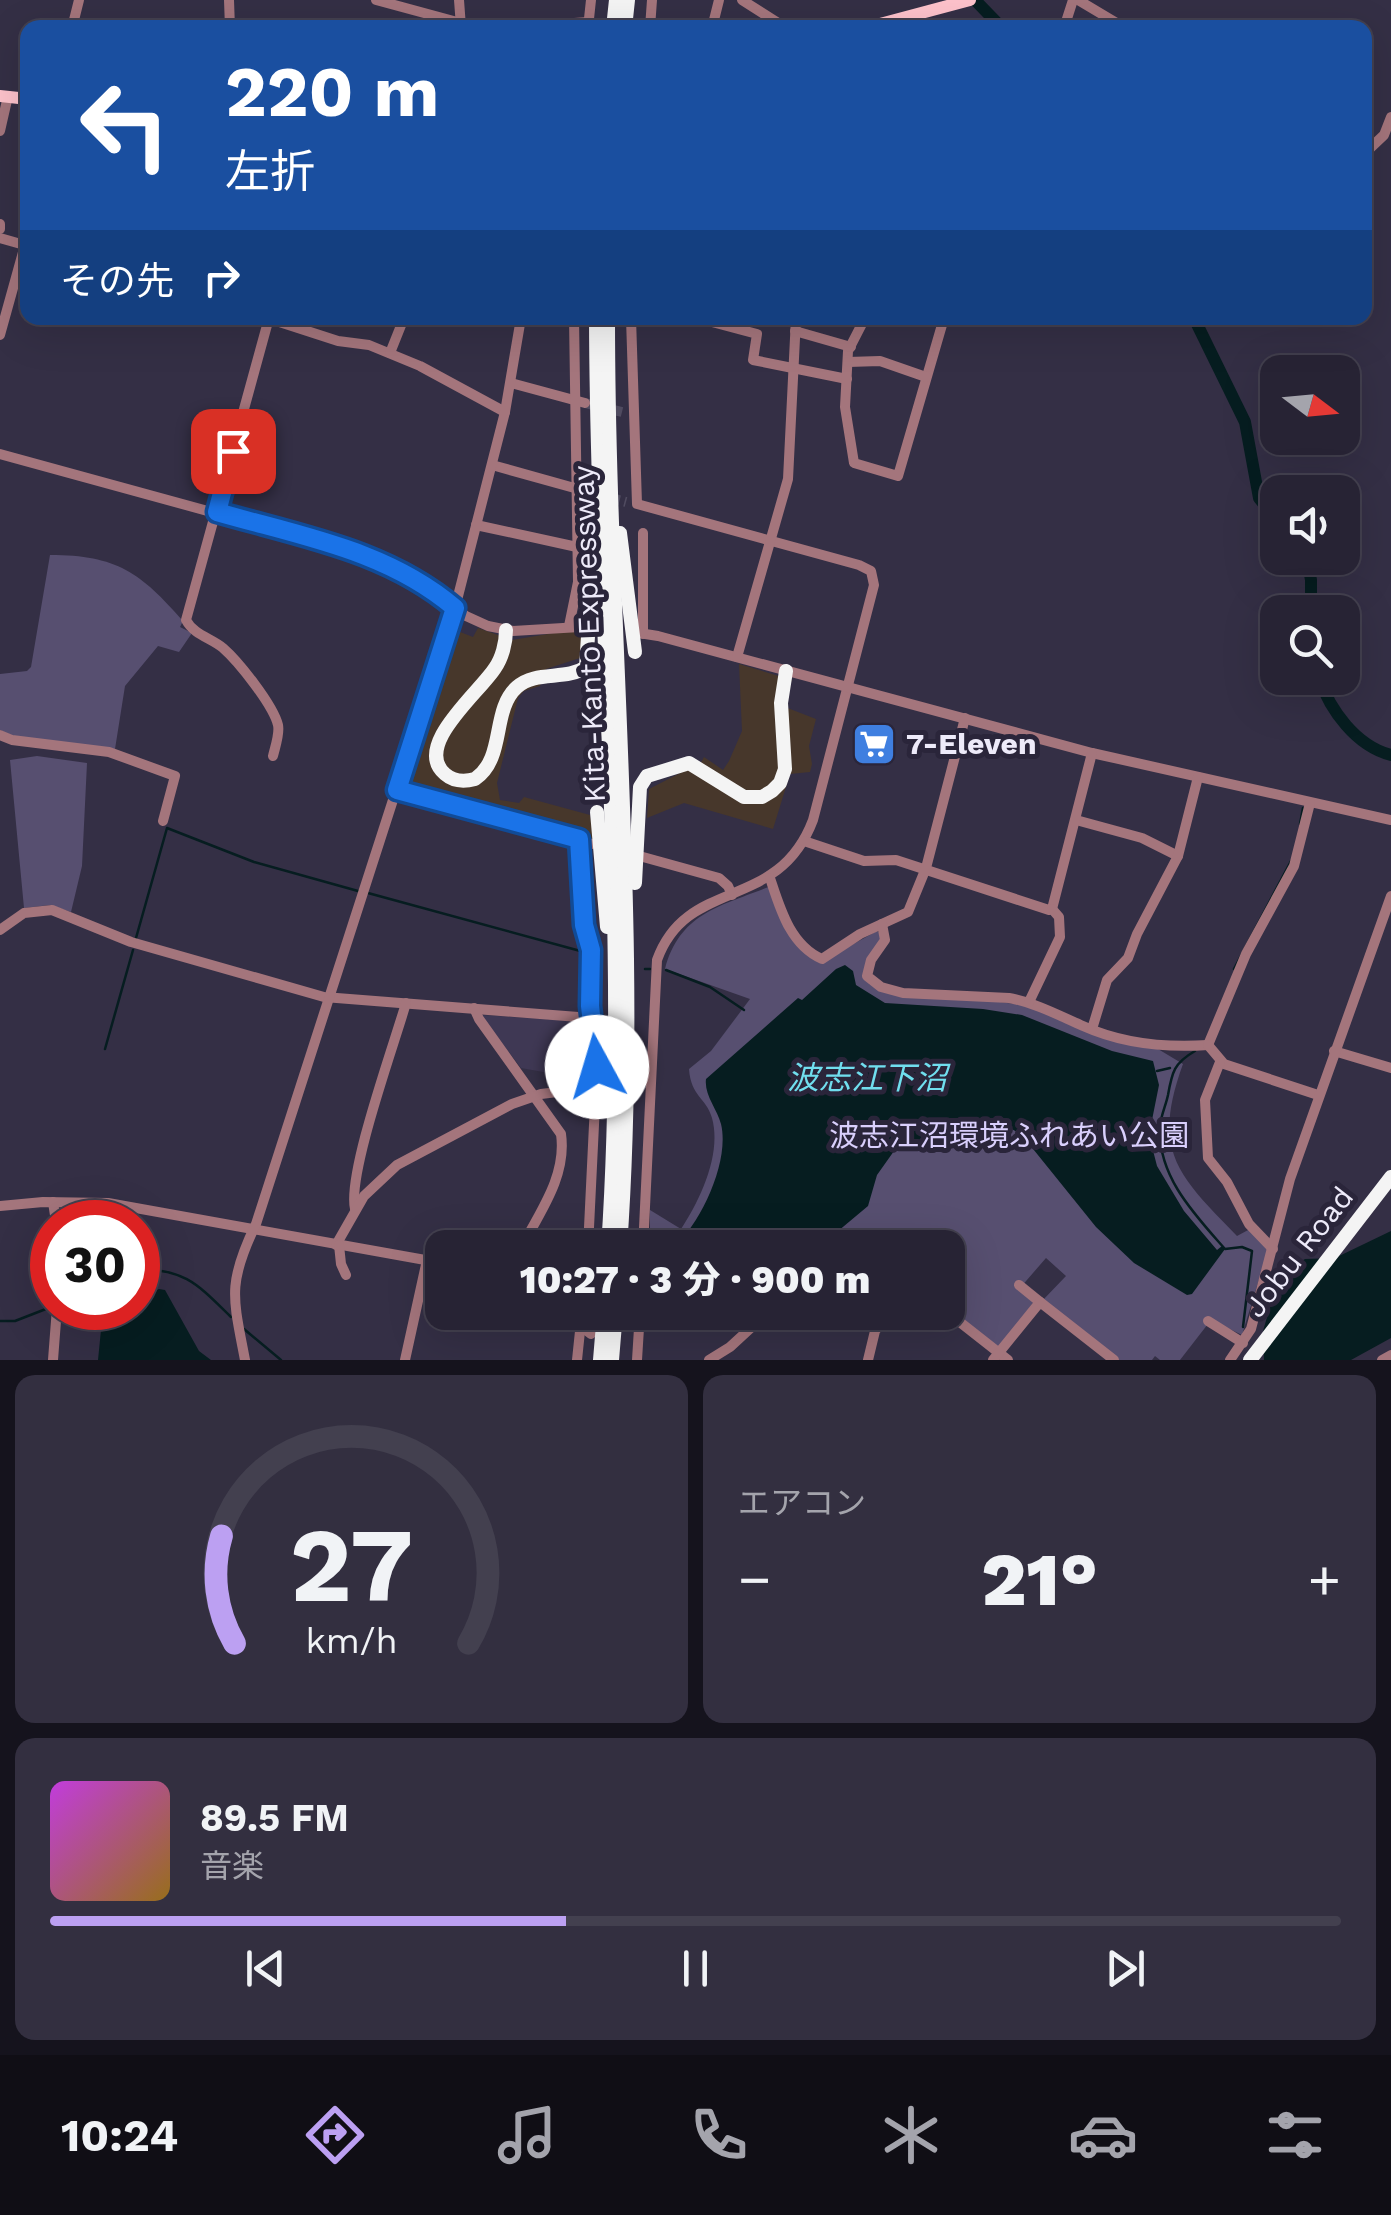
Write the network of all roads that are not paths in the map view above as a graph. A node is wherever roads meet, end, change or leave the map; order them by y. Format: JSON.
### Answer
{"nodes":[{"id":1,"x":376,"y":0,"type":"edge"},
{"id":2,"x":742,"y":0,"type":"edge"},
{"id":3,"x":1075,"y":0,"type":"edge"},
{"id":4,"x":966,"y":1,"type":"edge"},
{"id":5,"x":444,"y":20,"type":"edge"},
{"id":6,"x":773,"y":20,"type":"edge"},
{"id":7,"x":907,"y":20,"type":"edge"},
{"id":8,"x":1111,"y":20,"type":"edge"},
{"id":9,"x":4,"y":96,"type":"edge"},
{"id":10,"x":1391,"y":117,"type":"edge"},
{"id":11,"x":0,"y":131,"type":"edge"},
{"id":12,"x":1372,"y":147,"type":"edge"},
{"id":13,"x":20,"y":266,"type":"edge"},
{"id":14,"x":266,"y":325,"type":"edge"},
{"id":15,"x":288,"y":325,"type":"edge"},
{"id":16,"x":308,"y":325,"type":"edge"},
{"id":17,"x":401,"y":325,"type":"edge"},
{"id":18,"x":521,"y":325,"type":"edge"},
{"id":19,"x":574,"y":325,"type":"edge"},
{"id":20,"x":596,"y":325,"type":"edge"},
{"id":21,"x":608,"y":325,"type":"edge"},
{"id":22,"x":631,"y":325,"type":"edge"},
{"id":23,"x":724,"y":325,"type":"edge"},
{"id":24,"x":795,"y":325,"type":"edge"},
{"id":25,"x":862,"y":325,"type":"edge"},
{"id":26,"x":942,"y":325,"type":"edge"},
{"id":27,"x":306,"y":331,"type":"junction"},
{"id":28,"x":795,"y":331,"type":"junction"},
{"id":29,"x":0,"y":336,"type":"edge"},
{"id":30,"x":851,"y":347,"type":"junction"},
{"id":31,"x":390,"y":353,"type":"junction"},
{"id":32,"x":848,"y":362,"type":"junction"},
{"id":33,"x":792,"y":369,"type":"junction"},
{"id":34,"x":926,"y":377,"type":"junction"},
{"id":35,"x":847,"y":380,"type":"junction"},
{"id":36,"x":608,"y":382,"type":"junction"},
{"id":37,"x":512,"y":384,"type":"junction"},
{"id":38,"x":579,"y":401,"type":"junction"},
{"id":39,"x":505,"y":412,"type":"junction"},
{"id":40,"x":0,"y":454,"type":"edge"},
{"id":41,"x":598,"y":459,"type":"junction"},
{"id":42,"x":492,"y":466,"type":"junction"},
{"id":43,"x":578,"y":489,"type":"junction"},
{"id":44,"x":217,"y":512,"type":"junction"},
{"id":45,"x":476,"y":526,"type":"junction"},
{"id":46,"x":643,"y":533,"type":"dead end"},
{"id":47,"x":770,"y":541,"type":"junction"},
{"id":48,"x":577,"y":547,"type":"junction"},
{"id":49,"x":455,"y":608,"type":"junction"},
{"id":50,"x":506,"y":630,"type":"junction"},
{"id":51,"x":635,"y":652,"type":"dead end"},
{"id":52,"x":737,"y":657,"type":"junction"},
{"id":53,"x":786,"y":671,"type":"junction"},
{"id":54,"x":547,"y":684,"type":"dead end"},
{"id":55,"x":846,"y":686,"type":"junction"},
{"id":56,"x":965,"y":718,"type":"junction"},
{"id":57,"x":0,"y":734,"type":"edge"},
{"id":58,"x":1092,"y":754,"type":"junction"},
{"id":59,"x":272,"y":756,"type":"dead end"},
{"id":60,"x":696,"y":758,"type":"dead end"},
{"id":61,"x":1198,"y":776,"type":"junction"},
{"id":62,"x":397,"y":790,"type":"junction"},
{"id":63,"x":1310,"y":804,"type":"junction"},
{"id":64,"x":596,"y":812,"type":"dead end"},
{"id":65,"x":1076,"y":820,"type":"junction"},
{"id":66,"x":1391,"y":820,"type":"edge"},
{"id":67,"x":163,"y":821,"type":"dead end"},
{"id":68,"x":579,"y":839,"type":"junction"},
{"id":69,"x":804,"y":841,"type":"junction"},
{"id":70,"x":592,"y":844,"type":"dead end"},
{"id":71,"x":1178,"y":856,"type":"junction"},
{"id":72,"x":643,"y":857,"type":"dead end"},
{"id":73,"x":926,"y":868,"type":"junction"},
{"id":74,"x":770,"y":878,"type":"junction"},
{"id":75,"x":732,"y":895,"type":"junction"},
{"id":76,"x":1391,"y":896,"type":"edge"},
{"id":77,"x":1052,"y":909,"type":"junction"},
{"id":78,"x":882,"y":924,"type":"junction"},
{"id":79,"x":0,"y":930,"type":"edge"},
{"id":80,"x":628,"y":996,"type":"junction"},
{"id":81,"x":330,"y":997,"type":"junction"},
{"id":82,"x":1029,"y":1002,"type":"junction"},
{"id":83,"x":406,"y":1003,"type":"junction"},
{"id":84,"x":474,"y":1008,"type":"junction"},
{"id":85,"x":592,"y":1018,"type":"junction"},
{"id":86,"x":1092,"y":1029,"type":"junction"},
{"id":87,"x":1208,"y":1045,"type":"junction"},
{"id":88,"x":1334,"y":1051,"type":"junction"},
{"id":89,"x":1220,"y":1062,"type":"junction"},
{"id":90,"x":1391,"y":1068,"type":"edge"},
{"id":91,"x":605,"y":1082,"type":"junction"},
{"id":92,"x":650,"y":1082,"type":"junction"},
{"id":93,"x":636,"y":1083,"type":"dead end"},
{"id":94,"x":1318,"y":1095,"type":"junction"},
{"id":95,"x":534,"y":1096,"type":"junction"},
{"id":96,"x":1391,"y":1178,"type":"edge"},
{"id":97,"x":1391,"y":1193,"type":"edge"},
{"id":98,"x":30,"y":1204,"type":"edge"},
{"id":99,"x":0,"y":1206,"type":"edge"},
{"id":100,"x":355,"y":1209,"type":"junction"},
{"id":101,"x":160,"y":1213,"type":"edge"},
{"id":102,"x":1364,"y":1221,"type":"junction"},
{"id":103,"x":253,"y":1230,"type":"junction"},
{"id":104,"x":531,"y":1230,"type":"edge"},
{"id":105,"x":589,"y":1230,"type":"edge"},
{"id":106,"x":608,"y":1230,"type":"edge"},
{"id":107,"x":621,"y":1230,"type":"edge"},
{"id":108,"x":643,"y":1230,"type":"edge"},
{"id":109,"x":338,"y":1245,"type":"junction"},
{"id":110,"x":1273,"y":1249,"type":"junction"},
{"id":111,"x":425,"y":1260,"type":"edge"},
{"id":112,"x":425,"y":1269,"type":"edge"},
{"id":113,"x":346,"y":1275,"type":"dead end"},
{"id":114,"x":1019,"y":1284,"type":"dead end"},
{"id":115,"x":1040,"y":1302,"type":"junction"},
{"id":116,"x":1208,"y":1321,"type":"dead end"},
{"id":117,"x":965,"y":1328,"type":"edge"},
{"id":118,"x":55,"y":1330,"type":"edge"},
{"id":119,"x":580,"y":1330,"type":"edge"},
{"id":120,"x":586,"y":1330,"type":"edge"},
{"id":121,"x":602,"y":1330,"type":"edge"},
{"id":122,"x":614,"y":1330,"type":"edge"},
{"id":123,"x":639,"y":1330,"type":"edge"},
{"id":124,"x":748,"y":1330,"type":"edge"},
{"id":125,"x":876,"y":1330,"type":"edge"},
{"id":126,"x":591,"y":1334,"type":"dead end"},
{"id":127,"x":1243,"y":1344,"type":"junction"},
{"id":128,"x":1391,"y":1355,"type":"edge"},
{"id":129,"x":1000,"y":1358,"type":"edge"},
{"id":130,"x":1234,"y":1359,"type":"edge"},
{"id":131,"x":53,"y":1360,"type":"edge"},
{"id":132,"x":245,"y":1360,"type":"edge"},
{"id":133,"x":405,"y":1360,"type":"edge"},
{"id":134,"x":577,"y":1360,"type":"edge"},
{"id":135,"x":600,"y":1360,"type":"edge"},
{"id":136,"x":612,"y":1360,"type":"edge"},
{"id":137,"x":637,"y":1360,"type":"edge"},
{"id":138,"x":709,"y":1360,"type":"edge"},
{"id":139,"x":868,"y":1360,"type":"edge"},
{"id":140,"x":1114,"y":1360,"type":"edge"},
{"id":141,"x":1250,"y":1360,"type":"edge"},
{"id":142,"x":1262,"y":1360,"type":"edge"},
{"id":143,"x":1382,"y":1360,"type":"edge"}],
"edges":[{"from":1,"to":5,"type":"street"},
{"from":2,"to":6,"type":"street"},
{"from":3,"to":8,"type":"street"},
{"from":4,"to":7,"type":"main road"},
{"from":9,"to":11,"type":"street"},
{"from":10,"to":12,"type":"street"},
{"from":13,"to":29,"type":"street"},
{"from":14,"to":44,"type":"street"},
{"from":15,"to":27,"type":"street"},
{"from":16,"to":27,"type":"street"},
{"from":17,"to":31,"type":"street"},
{"from":18,"to":37,"type":"street"},
{"from":19,"to":38,"type":"street"},
{"from":20,"to":41,"type":"highway","name":"Kita-Kanto Expressway"},
{"from":21,"to":36,"type":"highway","name":"Kita-Kanto Expressway"},
{"from":22,"to":47,"type":"street"},
{"from":23,"to":33,"type":"street"},
{"from":24,"to":28,"type":"street"},
{"from":25,"to":30,"type":"street"},
{"from":26,"to":34,"type":"street"},
{"from":27,"to":31,"type":"street"},
{"from":28,"to":30,"type":"street"},
{"from":28,"to":33,"type":"street"},
{"from":30,"to":32,"type":"street"},
{"from":31,"to":39,"type":"street"},
{"from":32,"to":34,"type":"street"},
{"from":32,"to":35,"type":"street"},
{"from":33,"to":35,"type":"street"},
{"from":33,"to":47,"type":"street"},
{"from":34,"to":35,"type":"street"},
{"from":36,"to":51,"type":"highway"},
{"from":36,"to":80,"type":"highway","name":"Kita-Kanto Expressway"},
{"from":37,"to":38,"type":"street"},
{"from":37,"to":39,"type":"street"},
{"from":38,"to":43,"type":"street"},
{"from":39,"to":42,"type":"street"},
{"from":40,"to":44,"type":"street"},
{"from":41,"to":50,"type":"highway"},
{"from":41,"to":91,"type":"highway","name":"Kita-Kanto Expressway"},
{"from":42,"to":43,"type":"street"},
{"from":42,"to":45,"type":"street"},
{"from":43,"to":48,"type":"street"},
{"from":44,"to":49,"type":"street"},
{"from":44,"to":59,"type":"street"},
{"from":45,"to":48,"type":"street"},
{"from":45,"to":49,"type":"street"},
{"from":46,"to":52,"type":"street"},
{"from":47,"to":52,"type":"street"},
{"from":47,"to":55,"type":"street"},
{"from":48,"to":50,"type":"street"},
{"from":49,"to":50,"type":"street"},
{"from":49,"to":62,"type":"street"},
{"from":50,"to":54,"type":"highway"},
{"from":52,"to":53,"type":"street"},
{"from":53,"to":55,"type":"street"},
{"from":53,"to":60,"type":"highway"},
{"from":53,"to":80,"type":"highway"},
{"from":55,"to":56,"type":"street"},
{"from":55,"to":69,"type":"street"},
{"from":56,"to":58,"type":"street"},
{"from":56,"to":73,"type":"street"},
{"from":57,"to":67,"type":"street"},
{"from":58,"to":61,"type":"street"},
{"from":58,"to":65,"type":"street"},
{"from":61,"to":63,"type":"street"},
{"from":61,"to":71,"type":"street"},
{"from":62,"to":68,"type":"street"},
{"from":62,"to":81,"type":"street"},
{"from":63,"to":66,"type":"street"},
{"from":63,"to":87,"type":"street"},
{"from":64,"to":91,"type":"highway"},
{"from":65,"to":71,"type":"street"},
{"from":65,"to":77,"type":"street"},
{"from":68,"to":70,"type":"street"},
{"from":68,"to":85,"type":"street"},
{"from":69,"to":73,"type":"street"},
{"from":69,"to":74,"type":"street"},
{"from":71,"to":86,"type":"street"},
{"from":72,"to":75,"type":"street"},
{"from":73,"to":77,"type":"street"},
{"from":73,"to":78,"type":"street"},
{"from":74,"to":75,"type":"street"},
{"from":74,"to":78,"type":"street"},
{"from":75,"to":92,"type":"street"},
{"from":76,"to":88,"type":"street"},
{"from":77,"to":82,"type":"street"},
{"from":78,"to":82,"type":"street"},
{"from":79,"to":81,"type":"street"},
{"from":80,"to":107,"type":"highway","name":"Kita-Kanto Expressway"},
{"from":81,"to":83,"type":"street"},
{"from":81,"to":103,"type":"street"},
{"from":82,"to":86,"type":"street"},
{"from":83,"to":84,"type":"street"},
{"from":83,"to":100,"type":"street"},
{"from":84,"to":85,"type":"street"},
{"from":84,"to":95,"type":"street"},
{"from":85,"to":91,"type":"street"},
{"from":86,"to":87,"type":"street"},
{"from":87,"to":89,"type":"street"},
{"from":88,"to":90,"type":"street"},
{"from":88,"to":94,"type":"street"},
{"from":89,"to":94,"type":"street"},
{"from":89,"to":110,"type":"street"},
{"from":91,"to":95,"type":"street"},
{"from":91,"to":105,"type":"street"},
{"from":91,"to":106,"type":"highway","name":"Kita-Kanto Expressway"},
{"from":92,"to":93,"type":"street"},
{"from":92,"to":108,"type":"street"},
{"from":94,"to":110,"type":"street"},
{"from":95,"to":100,"type":"street"},
{"from":95,"to":104,"type":"street"},
{"from":96,"to":102,"type":"highway","name":"Jobu Road"},
{"from":97,"to":102,"type":"highway","name":"Jobu Road"},
{"from":98,"to":99,"type":"street"},
{"from":100,"to":109,"type":"street"},
{"from":101,"to":103,"type":"street"},
{"from":102,"to":141,"type":"highway","name":"Jobu Road"},
{"from":102,"to":142,"type":"highway","name":"Jobu Road"},
{"from":103,"to":109,"type":"street"},
{"from":103,"to":132,"type":"street"},
{"from":109,"to":111,"type":"street"},
{"from":109,"to":113,"type":"street"},
{"from":110,"to":127,"type":"street"},
{"from":112,"to":133,"type":"street"},
{"from":114,"to":115,"type":"street"},
{"from":115,"to":129,"type":"street"},
{"from":115,"to":140,"type":"street"},
{"from":116,"to":127,"type":"street"},
{"from":117,"to":129,"type":"street"},
{"from":118,"to":131,"type":"street"},
{"from":119,"to":134,"type":"street"},
{"from":120,"to":126,"type":"street"},
{"from":121,"to":135,"type":"highway"},
{"from":122,"to":136,"type":"highway"},
{"from":123,"to":137,"type":"street"},
{"from":124,"to":138,"type":"street"},
{"from":125,"to":139,"type":"street"},
{"from":127,"to":130,"type":"street"},
{"from":128,"to":143,"type":"street"}]}
